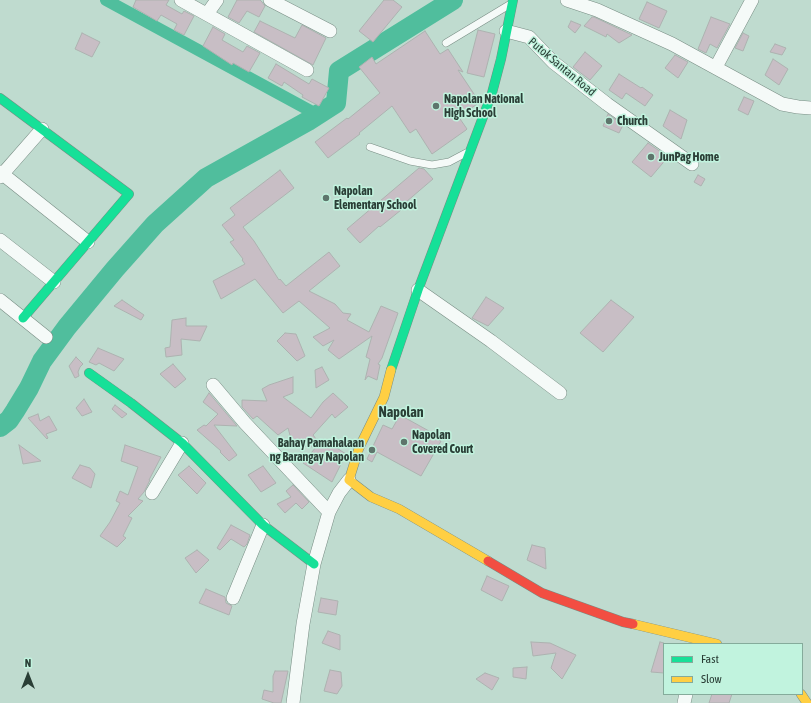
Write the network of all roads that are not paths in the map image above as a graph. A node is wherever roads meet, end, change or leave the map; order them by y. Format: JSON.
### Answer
{"nodes":[{"id":1,"x":181,"y":0,"type":"edge"},
{"id":2,"x":217,"y":0,"type":"edge"},
{"id":3,"x":567,"y":0,"type":"edge"},
{"id":4,"x":752,"y":0,"type":"edge"},
{"id":5,"x":513,"y":1,"type":"edge"},
{"id":6,"x":279,"y":2,"type":"edge"},
{"id":7,"x":207,"y":14,"type":"junction"},
{"id":8,"x":506,"y":30,"type":"junction"},
{"id":9,"x":330,"y":31,"type":"dead end"},
{"id":10,"x":446,"y":43,"type":"dead end"},
{"id":11,"x":716,"y":67,"type":"junction"},
{"id":12,"x":307,"y":70,"type":"dead end"},
{"id":13,"x":0,"y":98,"type":"edge"},
{"id":14,"x":811,"y":108,"type":"edge"},
{"id":15,"x":42,"y":129,"type":"junction"},
{"id":16,"x":370,"y":147,"type":"dead end"},
{"id":17,"x":470,"y":151,"type":"junction"},
{"id":18,"x":692,"y":164,"type":"dead end"},
{"id":19,"x":1,"y":174,"type":"edge"},
{"id":20,"x":0,"y":240,"type":"edge"},
{"id":21,"x":88,"y":242,"type":"junction"},
{"id":22,"x":54,"y":282,"type":"junction"},
{"id":23,"x":418,"y":290,"type":"junction"},
{"id":24,"x":0,"y":300,"type":"edge"},
{"id":25,"x":23,"y":318,"type":"junction"},
{"id":26,"x":46,"y":337,"type":"dead end"},
{"id":27,"x":89,"y":373,"type":"dead end"},
{"id":28,"x":213,"y":385,"type":"dead end"},
{"id":29,"x":560,"y":394,"type":"dead end"},
{"id":30,"x":182,"y":443,"type":"junction"},
{"id":31,"x":349,"y":480,"type":"junction"},
{"id":32,"x":152,"y":493,"type":"dead end"},
{"id":33,"x":329,"y":512,"type":"junction"},
{"id":34,"x":263,"y":525,"type":"junction"},
{"id":35,"x":314,"y":564,"type":"junction"},
{"id":36,"x":233,"y":598,"type":"dead end"},
{"id":37,"x":695,"y":642,"type":"edge"},
{"id":38,"x":706,"y":643,"type":"edge"},
{"id":39,"x":293,"y":703,"type":"edge"}],
"edges":[{"from":1,"to":7,"type":"street"},
{"from":2,"to":7,"type":"street"},
{"from":3,"to":11,"type":"street"},
{"from":4,"to":11,"type":"street"},
{"from":5,"to":8,"type":"street"},
{"from":5,"to":10,"type":"lane"},
{"from":6,"to":9,"type":"street"},
{"from":7,"to":12,"type":"street"},
{"from":8,"to":17,"type":"street"},
{"from":8,"to":18,"type":"street","name":"Putok Santan Road"},
{"from":11,"to":14,"type":"street"},
{"from":13,"to":15,"type":"street"},
{"from":15,"to":19,"type":"street"},
{"from":15,"to":21,"type":"street"},
{"from":16,"to":17,"type":"lane"},
{"from":17,"to":23,"type":"street"},
{"from":19,"to":21,"type":"street"},
{"from":20,"to":22,"type":"street"},
{"from":21,"to":22,"type":"street"},
{"from":22,"to":25,"type":"street"},
{"from":23,"to":29,"type":"street"},
{"from":23,"to":31,"type":"street"},
{"from":24,"to":25,"type":"street"},
{"from":25,"to":26,"type":"street"},
{"from":27,"to":30,"type":"street"},
{"from":28,"to":33,"type":"street"},
{"from":30,"to":32,"type":"street"},
{"from":30,"to":34,"type":"street"},
{"from":31,"to":33,"type":"street"},
{"from":31,"to":37,"type":"street"},
{"from":33,"to":35,"type":"street"},
{"from":34,"to":35,"type":"street"},
{"from":34,"to":36,"type":"street"},
{"from":35,"to":39,"type":"street"},
{"from":37,"to":38,"type":"street"}]}
